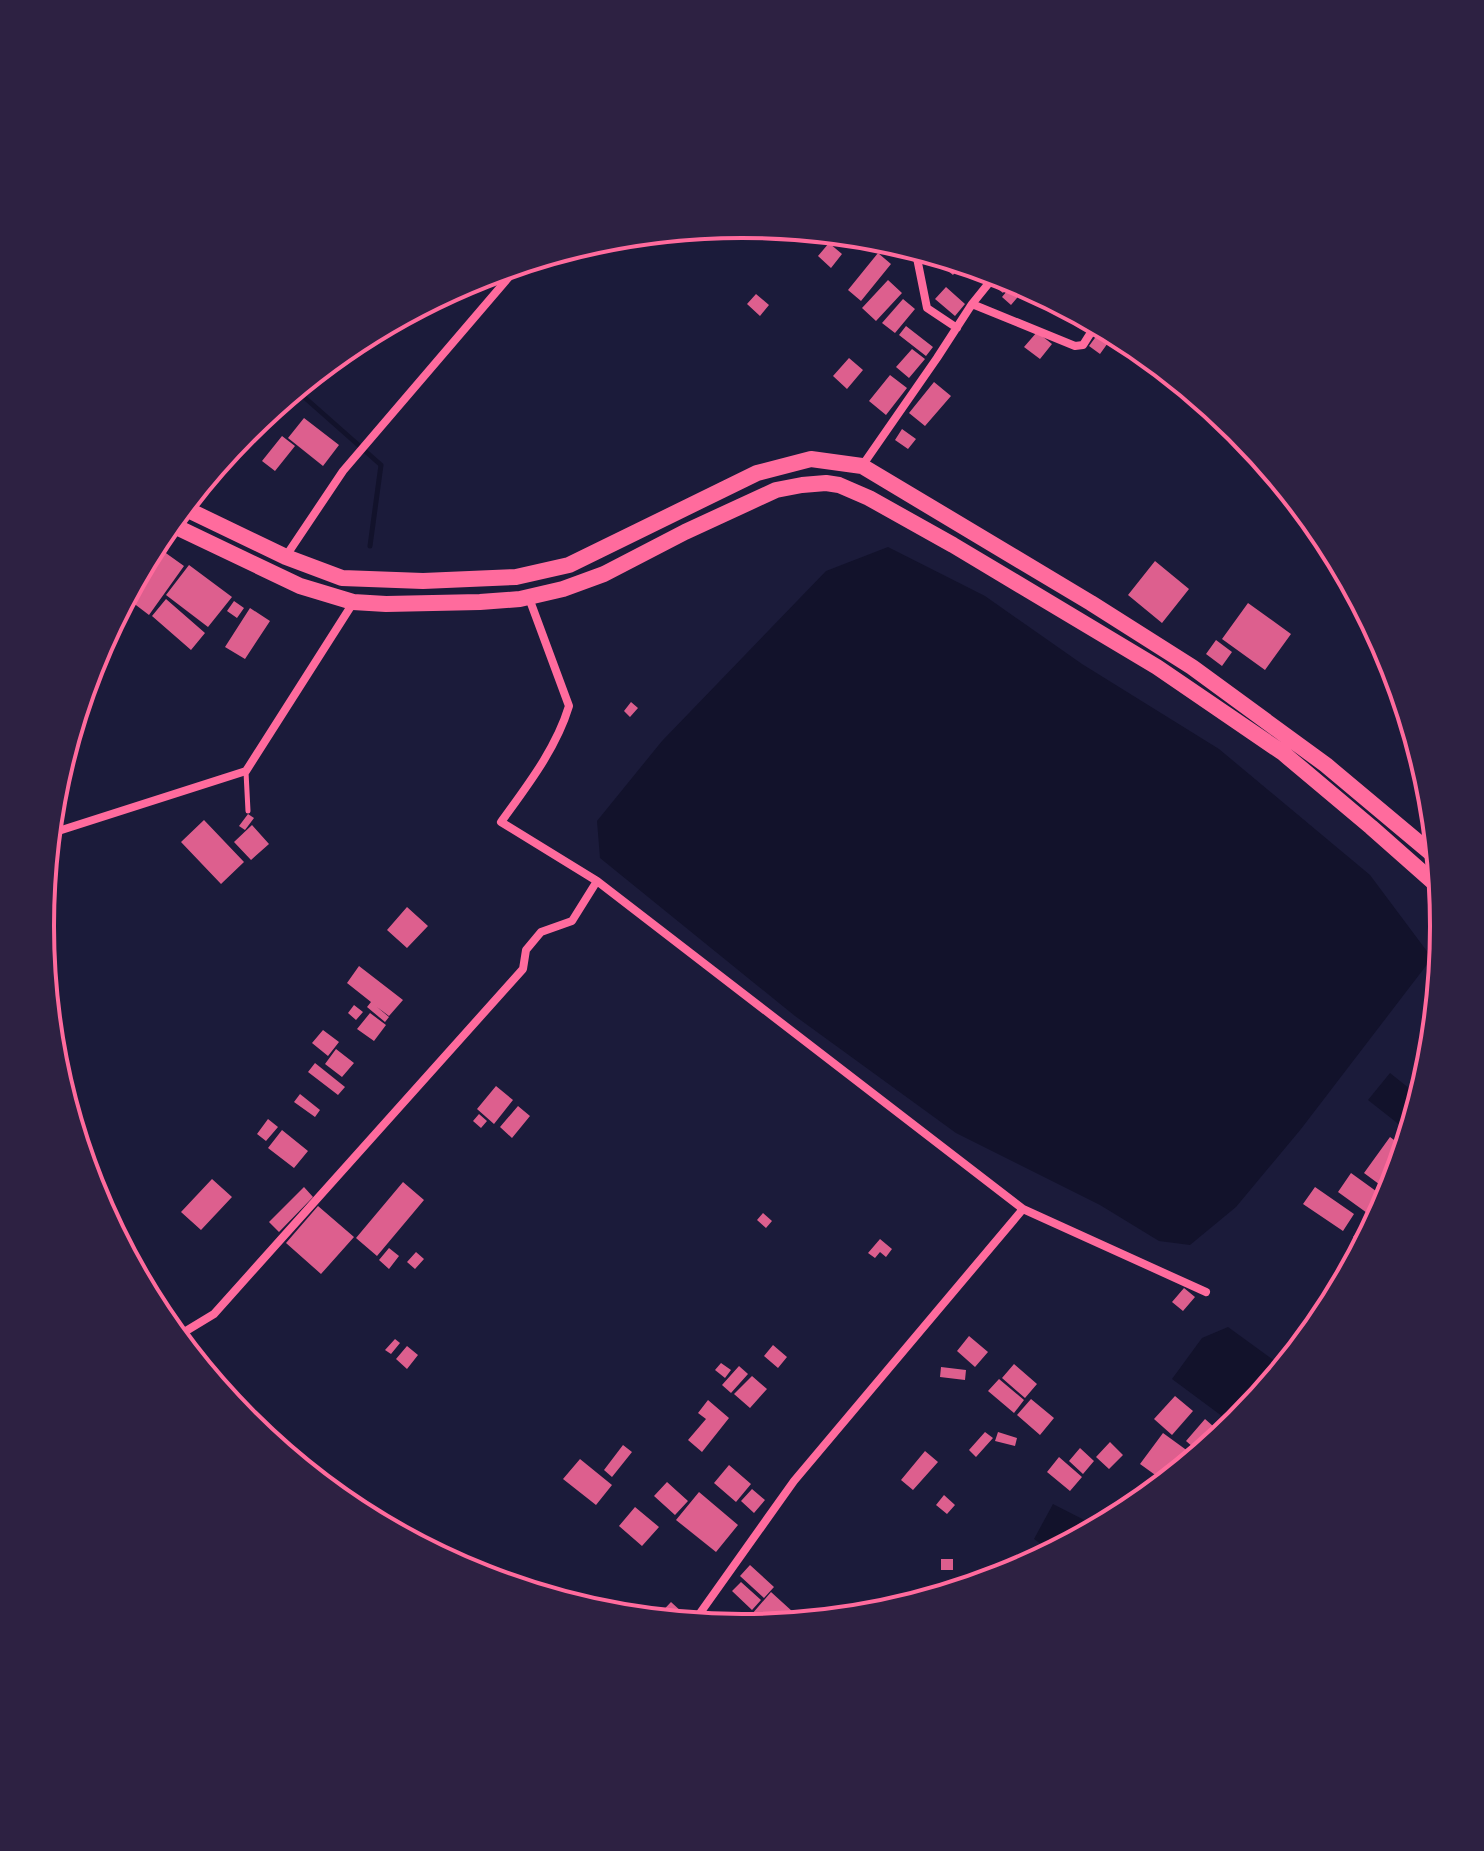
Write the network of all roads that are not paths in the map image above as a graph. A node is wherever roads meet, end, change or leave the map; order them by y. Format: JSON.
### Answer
{"nodes":[{"id":1,"x":917,"y":260,"type":"edge"},
{"id":2,"x":507,"y":279,"type":"edge"},
{"id":3,"x":988,"y":284,"type":"edge"},
{"id":4,"x":972,"y":304,"type":"junction"},
{"id":5,"x":957,"y":328,"type":"junction"},
{"id":6,"x":1091,"y":333,"type":"edge"},
{"id":7,"x":862,"y":466,"type":"junction"},
{"id":8,"x":192,"y":512,"type":"edge"},
{"id":9,"x":180,"y":529,"type":"edge"},
{"id":10,"x":286,"y":557,"type":"junction"},
{"id":11,"x":528,"y":597,"type":"junction"},
{"id":12,"x":353,"y":602,"type":"junction"},
{"id":13,"x":246,"y":771,"type":"junction"},
{"id":14,"x":248,"y":811,"type":"dead end"},
{"id":15,"x":61,"y":830,"type":"edge"},
{"id":16,"x":1425,"y":848,"type":"edge"},
{"id":17,"x":1429,"y":878,"type":"edge"},
{"id":18,"x":597,"y":881,"type":"junction"},
{"id":19,"x":1023,"y":1209,"type":"junction"},
{"id":20,"x":1206,"y":1292,"type":"dead end"},
{"id":21,"x":186,"y":1331,"type":"edge"},
{"id":22,"x":701,"y":1612,"type":"edge"}],
"edges":[{"from":1,"to":5,"type":"street"},
{"from":2,"to":10,"type":"street"},
{"from":3,"to":4,"type":"street"},
{"from":4,"to":5,"type":"street"},
{"from":4,"to":6,"type":"street"},
{"from":5,"to":7,"type":"street"},
{"from":7,"to":10,"type":"highway"},
{"from":7,"to":16,"type":"highway"},
{"from":8,"to":10,"type":"highway"},
{"from":9,"to":12,"type":"highway"},
{"from":11,"to":12,"type":"highway"},
{"from":11,"to":17,"type":"highway"},
{"from":11,"to":18,"type":"street"},
{"from":12,"to":13,"type":"street"},
{"from":13,"to":14,"type":"lane"},
{"from":13,"to":15,"type":"street"},
{"from":18,"to":19,"type":"street"},
{"from":18,"to":21,"type":"street"},
{"from":19,"to":20,"type":"street"},
{"from":19,"to":22,"type":"street"}]}
